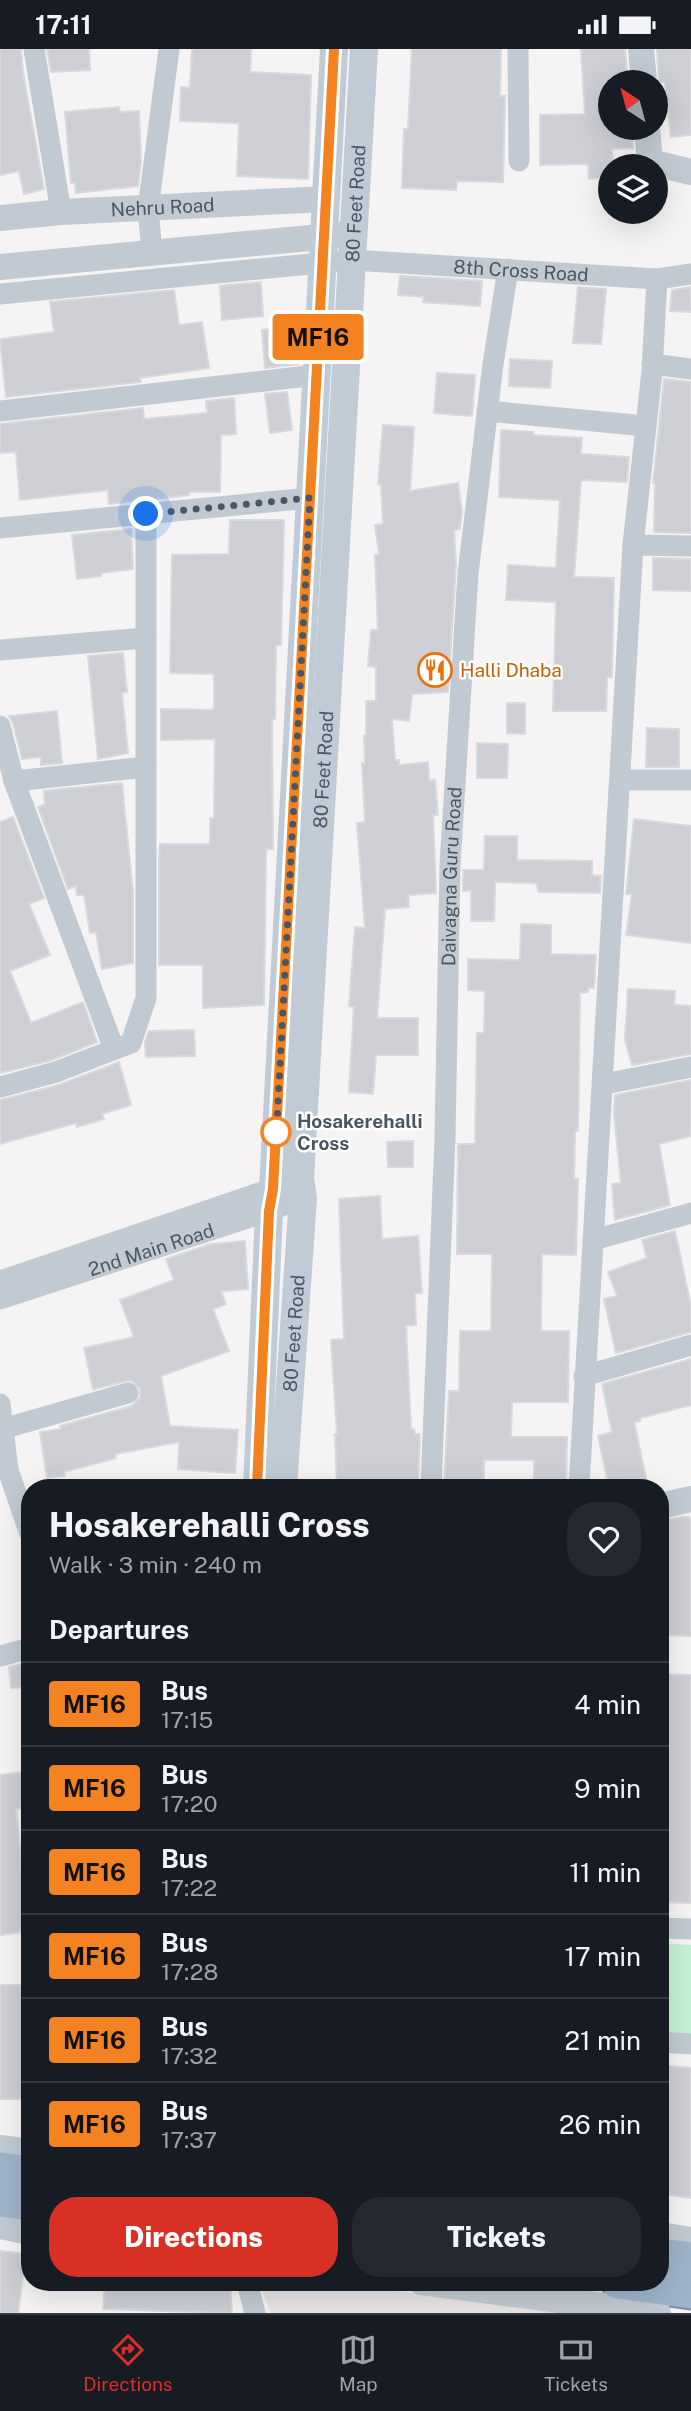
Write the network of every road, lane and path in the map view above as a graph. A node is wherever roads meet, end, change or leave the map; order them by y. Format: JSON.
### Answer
{"nodes":[{"id":1,"x":34,"y":49,"type":"edge"},
{"id":2,"x":169,"y":49,"type":"edge"},
{"id":3,"x":334,"y":49,"type":"edge"},
{"id":4,"x":364,"y":49,"type":"edge"},
{"id":5,"x":518,"y":49,"type":"edge"},
{"id":6,"x":641,"y":49,"type":"edge"},
{"id":7,"x":642,"y":70,"type":"edge"},
{"id":8,"x":649,"y":140,"type":"edge"},
{"id":9,"x":519,"y":162,"type":"dead end"},
{"id":10,"x":691,"y":172,"type":"edge"},
{"id":11,"x":326,"y":199,"type":"junction"},
{"id":12,"x":148,"y":209,"type":"junction"},
{"id":13,"x":61,"y":212,"type":"junction"},
{"id":14,"x":0,"y":218,"type":"edge"},
{"id":15,"x":353,"y":247,"type":"junction"},
{"id":16,"x":323,"y":249,"type":"junction"},
{"id":17,"x":152,"y":252,"type":"junction"},
{"id":18,"x":0,"y":267,"type":"edge"},
{"id":19,"x":508,"y":269,"type":"junction"},
{"id":20,"x":691,"y":274,"type":"edge"},
{"id":21,"x":657,"y":279,"type":"junction"},
{"id":22,"x":0,"y":293,"type":"edge"},
{"id":23,"x":652,"y":364,"type":"junction"},
{"id":24,"x":691,"y":369,"type":"edge"},
{"id":25,"x":317,"y":375,"type":"junction"},
{"id":26,"x":0,"y":411,"type":"edge"},
{"id":27,"x":487,"y":411,"type":"junction"},
{"id":28,"x":646,"y":426,"type":"junction"},
{"id":29,"x":310,"y":498,"type":"junction"},
{"id":30,"x":146,"y":514,"type":"junction"},
{"id":31,"x":0,"y":527,"type":"edge"},
{"id":32,"x":633,"y":545,"type":"junction"},
{"id":33,"x":691,"y":546,"type":"edge"},
{"id":34,"x":146,"y":638,"type":"junction"},
{"id":35,"x":0,"y":650,"type":"edge"},
{"id":36,"x":0,"y":726,"type":"edge"},
{"id":37,"x":146,"y":767,"type":"junction"},
{"id":38,"x":620,"y":780,"type":"junction"},
{"id":39,"x":691,"y":780,"type":"edge"},
{"id":40,"x":14,"y":781,"type":"junction"},
{"id":41,"x":114,"y":1049,"type":"junction"},
{"id":42,"x":691,"y":1067,"type":"edge"},
{"id":43,"x":604,"y":1084,"type":"junction"},
{"id":44,"x":0,"y":1087,"type":"edge"},
{"id":45,"x":301,"y":1188,"type":"junction"},
{"id":46,"x":271,"y":1200,"type":"junction"},
{"id":47,"x":691,"y":1213,"type":"edge"},
{"id":48,"x":593,"y":1240,"type":"junction"},
{"id":49,"x":0,"y":1281,"type":"edge"},
{"id":50,"x":0,"y":1299,"type":"edge"},
{"id":51,"x":691,"y":1345,"type":"edge"},
{"id":52,"x":584,"y":1376,"type":"junction"},
{"id":53,"x":128,"y":1393,"type":"dead end"},
{"id":54,"x":0,"y":1404,"type":"edge"},
{"id":55,"x":2,"y":1429,"type":"junction"},
{"id":56,"x":4,"y":1471,"type":"edge"},
{"id":57,"x":257,"y":1479,"type":"edge"},
{"id":58,"x":283,"y":1479,"type":"edge"},
{"id":59,"x":431,"y":1479,"type":"edge"},
{"id":60,"x":579,"y":1479,"type":"edge"},
{"id":61,"x":691,"y":1499,"type":"edge"},
{"id":62,"x":669,"y":1504,"type":"edge"},
{"id":63,"x":21,"y":1512,"type":"edge"},
{"id":64,"x":21,"y":1650,"type":"edge"},
{"id":65,"x":0,"y":1656,"type":"edge"},
{"id":66,"x":669,"y":1928,"type":"edge"},
{"id":67,"x":691,"y":1929,"type":"edge"},
{"id":68,"x":669,"y":2043,"type":"edge"},
{"id":69,"x":691,"y":2044,"type":"edge"},
{"id":70,"x":0,"y":2148,"type":"edge"},
{"id":71,"x":21,"y":2151,"type":"edge"},
{"id":72,"x":0,"y":2169,"type":"edge"},
{"id":73,"x":21,"y":2172,"type":"edge"},
{"id":74,"x":0,"y":2200,"type":"edge"},
{"id":75,"x":21,"y":2203,"type":"edge"},
{"id":76,"x":0,"y":2227,"type":"edge"},
{"id":77,"x":21,"y":2230,"type":"edge"},
{"id":78,"x":669,"y":2236,"type":"edge"},
{"id":79,"x":691,"y":2240,"type":"edge"},
{"id":80,"x":669,"y":2256,"type":"edge"},
{"id":81,"x":691,"y":2259,"type":"edge"},
{"id":82,"x":669,"y":2289,"type":"edge"},
{"id":83,"x":249,"y":2291,"type":"edge"},
{"id":84,"x":490,"y":2291,"type":"edge"},
{"id":85,"x":691,"y":2292,"type":"edge"},
{"id":86,"x":255,"y":2313,"type":"edge"},
{"id":87,"x":657,"y":2313,"type":"edge"}],
"edges":[{"from":1,"to":13,"type":"street"},
{"from":2,"to":12,"type":"street"},
{"from":3,"to":11,"type":"main road","name":"80 Feet Road"},
{"from":4,"to":15,"type":"main road","name":"80 Feet Road"},
{"from":5,"to":9,"type":"street"},
{"from":6,"to":7,"type":"street"},
{"from":8,"to":10,"type":"street"},
{"from":11,"to":12,"type":"street","name":"Nehru Road"},
{"from":11,"to":16,"type":"main road","name":"80 Feet Road"},
{"from":12,"to":13,"type":"street","name":"Nehru Road"},
{"from":12,"to":17,"type":"street"},
{"from":13,"to":14,"type":"street","name":"Nehru Road"},
{"from":15,"to":16,"type":"street"},
{"from":15,"to":19,"type":"street","name":"8th Cross Road"},
{"from":15,"to":45,"type":"main road","name":"80 Feet Road"},
{"from":16,"to":17,"type":"street"},
{"from":16,"to":22,"type":"street"},
{"from":16,"to":25,"type":"main road","name":"80 Feet Road"},
{"from":17,"to":18,"type":"street"},
{"from":19,"to":21,"type":"street","name":"8th Cross Road"},
{"from":19,"to":27,"type":"street","name":"Daivagna Guru Road"},
{"from":20,"to":21,"type":"street","name":"8th Cross Road"},
{"from":21,"to":23,"type":"street"},
{"from":23,"to":24,"type":"street"},
{"from":23,"to":28,"type":"street"},
{"from":25,"to":26,"type":"street"},
{"from":25,"to":29,"type":"main road","name":"80 Feet Road"},
{"from":27,"to":28,"type":"street"},
{"from":27,"to":59,"type":"street","name":"Daivagna Guru Road"},
{"from":28,"to":32,"type":"street"},
{"from":29,"to":30,"type":"street"},
{"from":29,"to":46,"type":"main road","name":"80 Feet Road"},
{"from":30,"to":31,"type":"street"},
{"from":30,"to":34,"type":"street"},
{"from":32,"to":33,"type":"street"},
{"from":32,"to":38,"type":"street"},
{"from":34,"to":35,"type":"street"},
{"from":34,"to":37,"type":"street"},
{"from":36,"to":40,"type":"street"},
{"from":37,"to":40,"type":"street"},
{"from":37,"to":41,"type":"street"},
{"from":38,"to":39,"type":"street"},
{"from":38,"to":43,"type":"street"},
{"from":40,"to":41,"type":"street"},
{"from":41,"to":44,"type":"street"},
{"from":42,"to":43,"type":"street"},
{"from":43,"to":48,"type":"street"},
{"from":45,"to":46,"type":"street","name":"2nd Main Road"},
{"from":45,"to":58,"type":"main road","name":"80 Feet Road"},
{"from":46,"to":49,"type":"street","name":"2nd Main Road"},
{"from":46,"to":50,"type":"street","name":"2nd Main Road"},
{"from":46,"to":57,"type":"main road","name":"80 Feet Road"},
{"from":47,"to":48,"type":"street"},
{"from":48,"to":52,"type":"street"},
{"from":51,"to":52,"type":"street"},
{"from":52,"to":60,"type":"street"},
{"from":53,"to":55,"type":"street"},
{"from":54,"to":55,"type":"street"},
{"from":55,"to":56,"type":"street"},
{"from":56,"to":63,"type":"street"},
{"from":61,"to":62,"type":"street"},
{"from":64,"to":65,"type":"street"},
{"from":66,"to":67,"type":"street"},
{"from":68,"to":69,"type":"street"},
{"from":70,"to":71,"type":"street"},
{"from":72,"to":73,"type":"highway"},
{"from":74,"to":75,"type":"highway"},
{"from":76,"to":77,"type":"street"},
{"from":78,"to":79,"type":"street"},
{"from":80,"to":81,"type":"highway"},
{"from":82,"to":85,"type":"highway"},
{"from":83,"to":86,"type":"street"},
{"from":84,"to":87,"type":"street"}]}
